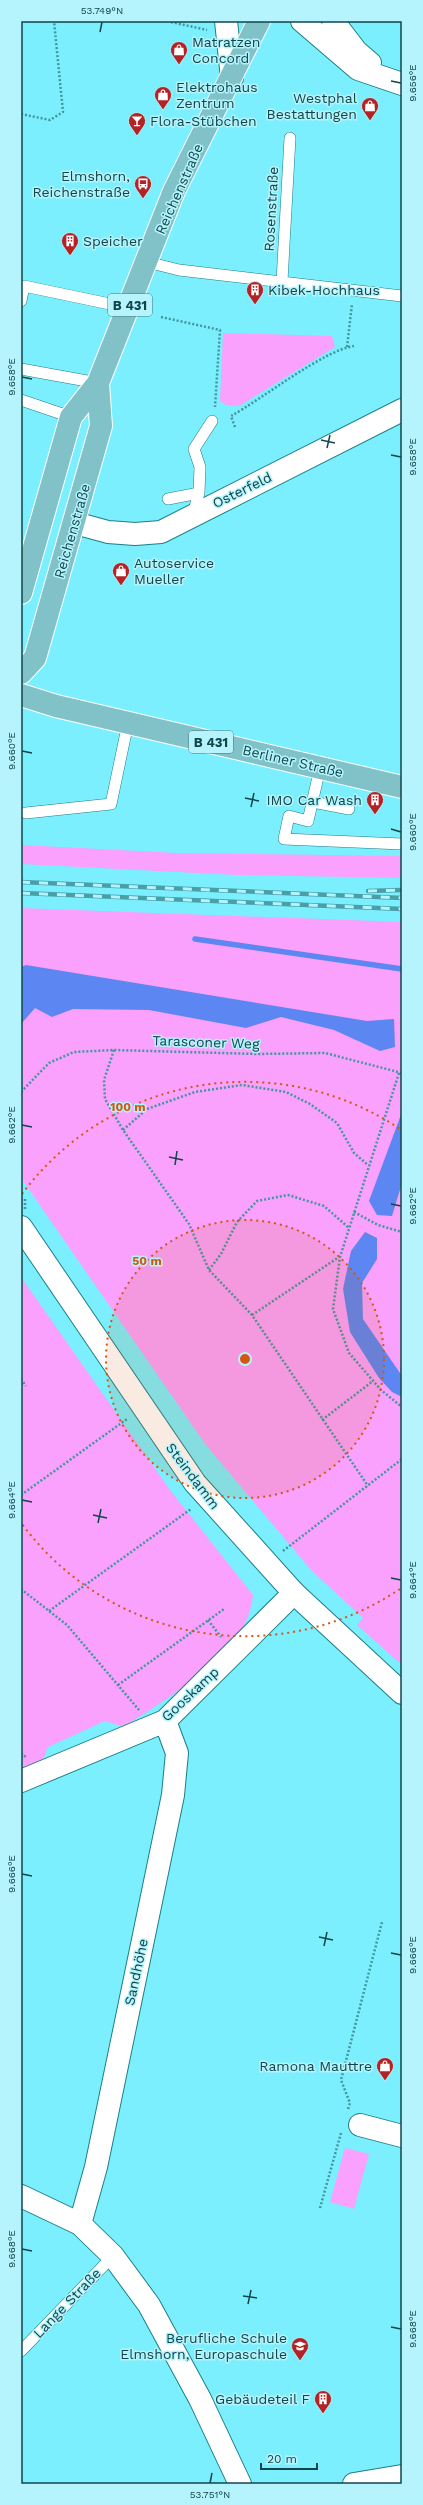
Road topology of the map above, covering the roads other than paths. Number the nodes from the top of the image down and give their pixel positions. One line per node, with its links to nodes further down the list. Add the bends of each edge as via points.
1 (260, 21): 5 (main road, Reichenstraße / B 431)
2 (302, 21): 6 (street, via 358,70)
3 (332, 21): 6 (street, via 356,52)
4 (217, 26): 5 (street)
5 (232, 78): 8 (main road, Reichenstraße / B 431, via 174,191)
6 (397, 82)
7 (290, 138): 9 (lane, Rosenstraße)
8 (147, 262): 9 (lane, via 179,270); 12 (main road, Reichenstraße / B 431)
9 (282, 281): 10 (lane)
10 (402, 296)
11 (21, 301): 12 (lane, via 24,286)
12 (129, 308): 14 (main road, Reichenstraße / B 431)
13 (21, 369): 14 (lane)
14 (98, 383): 17 (main road, Reichenstraße / B 431); 22 (main road, Reichenstraße / B 431, via 101,426)
15 (21, 400): 17 (lane)
16 (402, 410): 21 (street, Osterfeld)
17 (71, 417): 23 (main road, Reichenstraße / B 431)
18 (212, 421): 19 (lane, via 194,449 200,467)
19 (199, 493): 20 (lane); 21 (lane)
20 (168, 498)
21 (193, 514): 22 (street, Osterfeld, via 161,532 135,534 108,532)
22 (75, 523): 26 (main road, Reichenstraße / B 431, via 35,658)
23 (35, 546): 24 (street); 25 (main road, Reichenstraße / B 431)
24 (21, 570)
25 (21, 594)
26 (21, 673)
27 (21, 695): 28 (main road, Berliner Straße / B 431)
28 (128, 723): 29 (main road, Berliner Straße / B 431); 33 (lane, via 111,804)
29 (320, 768): 30 (main road, Berliner Straße / B 431); 31 (lane)
30 (402, 787)
31 (313, 802): 32 (lane); 34 (lane, via 308,821 289,816 284,839)
32 (349, 810)
33 (26, 814)
34 (402, 844)
35 (21, 1227): 36 (street, Steindamm, via 195,1483)
36 (294, 1593): 37 (street, Steindamm); 38 (street, Gooskamp)
37 (402, 1693)
38 (159, 1724): 39 (street, Gooskamp); 43 (street, Sandhöhe, via 177,1754 173,1795 96,2166)
39 (21, 1782)
40 (350, 2122): 41 (street)
41 (402, 2136)
42 (21, 2196): 43 (street, Lange Straße)
43 (80, 2224): 44 (street, Lange Straße)
44 (113, 2256): 45 (lane, Lange Straße); 47 (street, Lange Straße, via 149,2305 200,2400)
45 (21, 2351)
46 (402, 2476): 48 (street)
47 (240, 2484)
48 (354, 2484)

